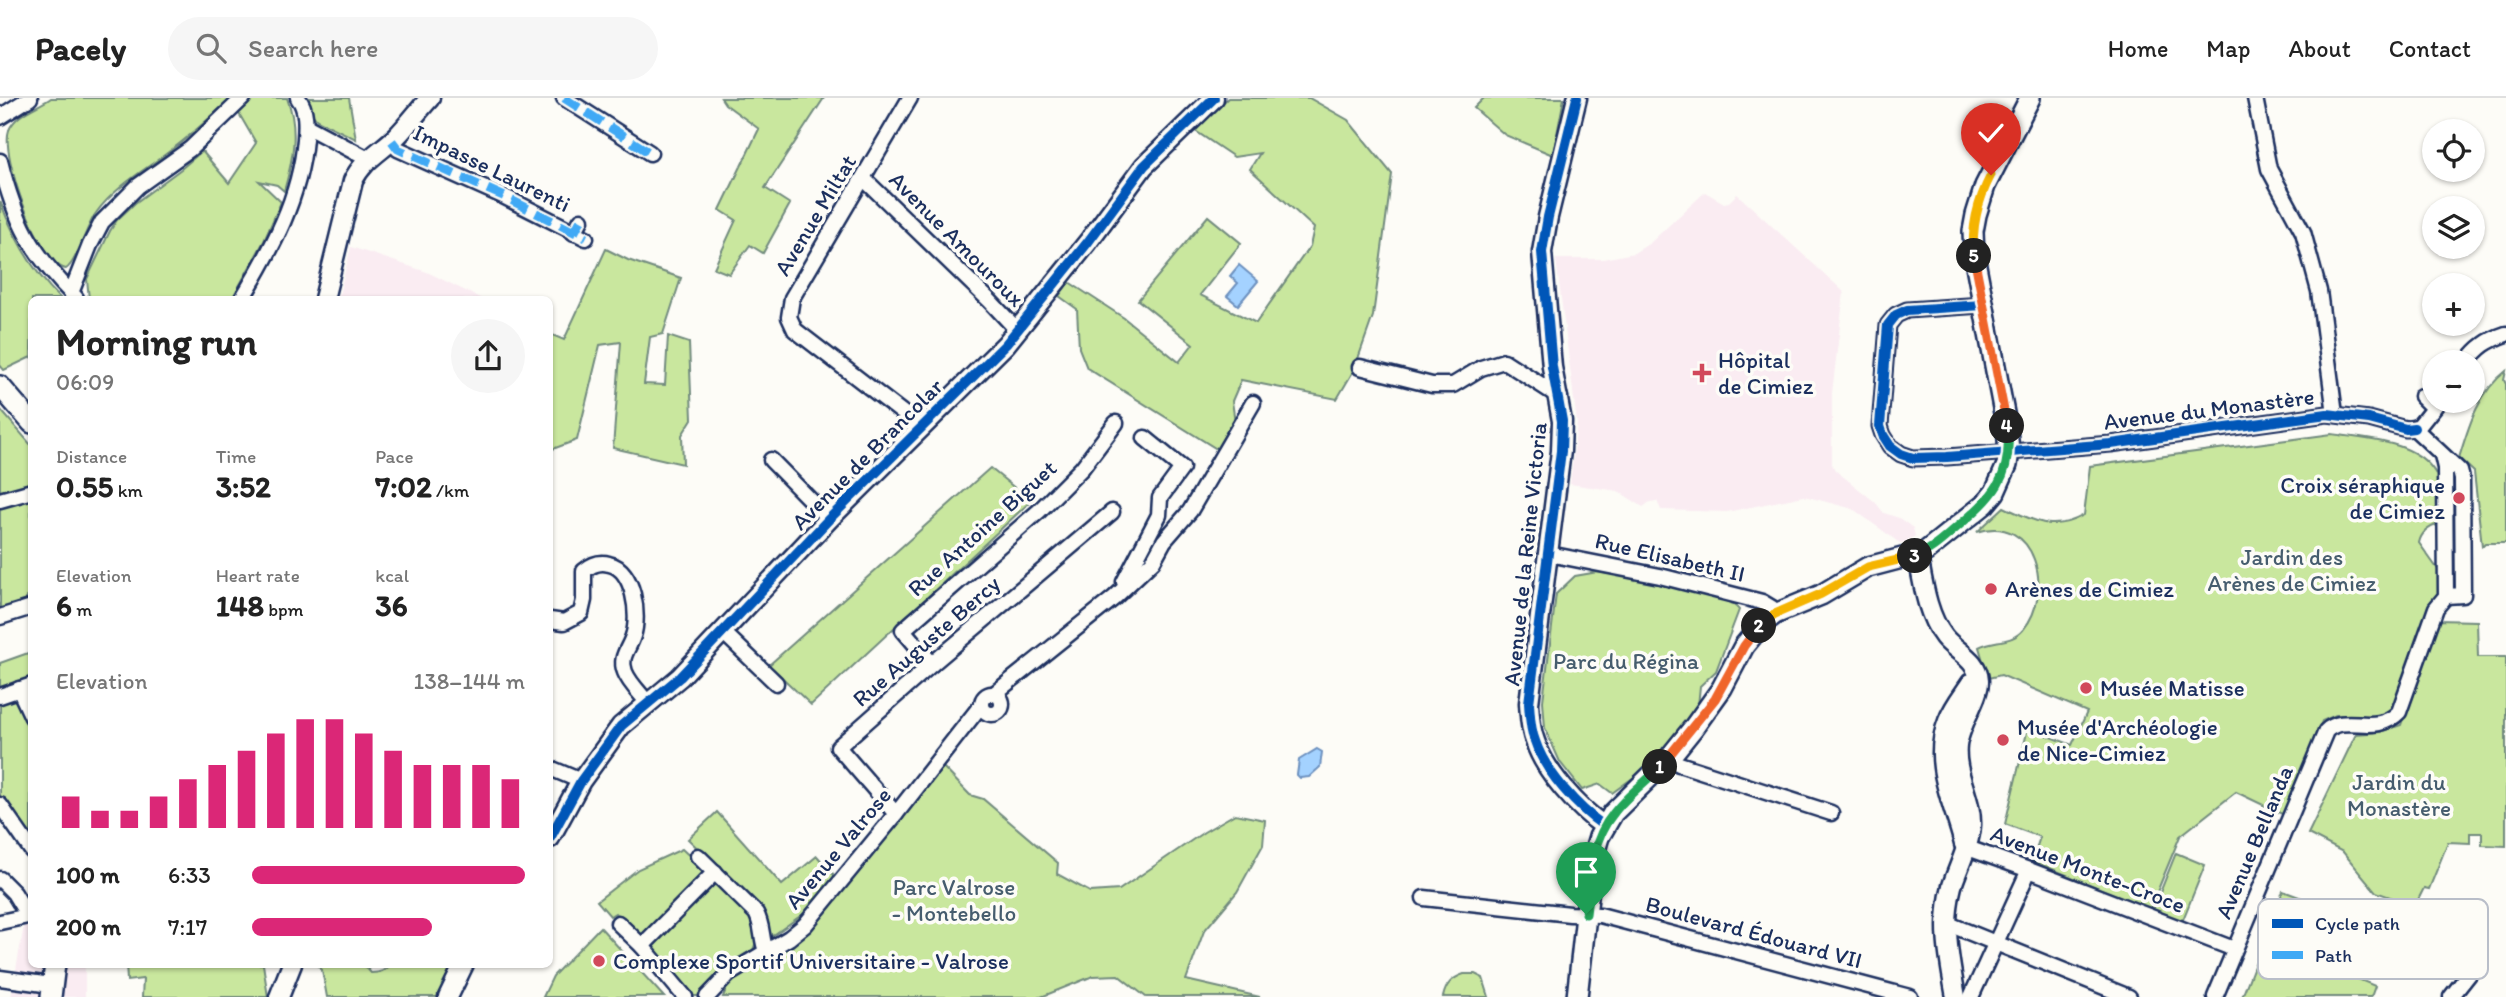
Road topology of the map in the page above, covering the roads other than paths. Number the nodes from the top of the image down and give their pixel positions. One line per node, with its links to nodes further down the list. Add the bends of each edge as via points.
1 (30, 98): 11 (street)
2 (243, 98): 19 (street, via 102,222)
3 (298, 98): 12 (street)
4 (430, 98): 13 (street)
5 (564, 98): 14 (street)
6 (910, 98): 17 (street, Avenue Miltat)
7 (1214, 98): 23 (street, Avenue de Brancolar, via 1144,166)
8 (1577, 98): 28 (street, Avenue de la Reine Victoria, via 1542,252)
9 (2030, 98): 22 (main road, via 1985,186 1976,215 1973,242)
10 (2255, 98): 31 (street, via 2269,169 2303,232 2319,291)
11 (0, 117)
12 (306, 127): 15 (street); 20 (street, via 303,164 293,200)
13 (391, 141): 15 (street); 18 (street, Impasse Laurenti, via 398,149)
14 (650, 153)
15 (368, 159): 21 (street, via 353,181)
16 (0, 161): 19 (street, via 30,242)
17 (864, 179): 23 (street, Avenue Amouroux); 34 (street, Avenue Miltat, via 793,298 789,317 795,330)
18 (580, 230)
19 (74, 296)
20 (244, 296)
21 (325, 296)
22 (1983, 305): 37 (main road); 37 (street, Avenue du Monastère, via 1907,310 1896,315 1888,326 1880,426 1890,446 1913,457)
23 (1018, 331): 34 (street, Avenue de Brancolar)
24 (2506, 334): 25 (street)
25 (2476, 350)
26 (1360, 367): 28 (street, via 1432,385 1453,385 1504,361)
27 (0, 386): 32 (main road)
28 (1559, 397): 43 (street, Avenue de la Reine Victoria, via 1561,451)
29 (1254, 403): 45 (street, Avenue Valrose, via 1190,511 1153,561)
30 (2430, 413): 35 (street)
31 (2335, 414): 35 (street, Avenue du Monastère); 37 (street, Avenue du Monastère, via 2111,443)
32 (28, 418)
33 (1116, 423): 51 (street, Rue Antoine Biguet, via 1082,468 1039,511 903,630)
34 (921, 427): 42 (street, Avenue de Brancolar)
35 (2414, 428): 79 (street, Avenue Bellanda, via 2460,471 2463,596 2446,596 2436,608 2399,712 2392,720 2342,723 2326,731)
36 (1145, 438): 45 (street, via 1182,468 1160,498 1159,515)
37 (2009, 451): 44 (main road, via 2002,478 1985,504)
38 (771, 460): 42 (street)
39 (28, 492): 40 (street)
40 (0, 500)
41 (1112, 512): 51 (street, Rue Auguste Bercy)
42 (829, 520): 50 (street, Avenue de Brancolar)
43 (1549, 554): 47 (street, Rue Elisabeth II, via 1762,602); 62 (street, Avenue de la Reine Victoria, via 1529,703 1531,725 1542,757 1581,808)
44 (1918, 556): 47 (main road, via 1868,567); 65 (street, via 1938,627 1977,669 1979,687 1957,746 1959,775 1970,813)
45 (1114, 598): 61 (street, Avenue Valrose, via 994,694 1002,700 999,712 986,713 982,704)
46 (28, 608): 48 (street)
47 (1775, 614): 56 (main road, via 1752,634 1715,699)
48 (0, 617)
49 (553, 620): 55 (street, via 564,622 581,613 584,571 592,564 619,568 636,607 633,636 624,653 625,672)
50 (723, 632): 52 (street); 55 (street, Avenue de Brancolar)
51 (932, 664): 61 (street, Rue Auguste Bercy, via 838,747)
52 (776, 683)
53 (25, 687): 54 (street)
54 (0, 696)
55 (648, 703): 58 (street, Avenue de Brancolar, via 621,726)
56 (1669, 758): 60 (street); 62 (main road)
57 (553, 769): 58 (street)
58 (581, 781): 63 (street, Avenue de Brancolar)
59 (0, 806): 64 (street)
60 (1831, 813)
61 (897, 814): 80 (street, Avenue Valrose, via 805,925)
62 (1604, 826): 72 (main road, via 1592,861)
63 (553, 832)
64 (28, 845)
65 (1965, 848): 67 (street, Avenue Monte-Croce); 76 (street)
66 (698, 856): 68 (street)
67 (2029, 870): 77 (street); 79 (street, Avenue Monte-Croce)
68 (715, 872): 78 (street); 80 (street, via 757,912)
69 (0, 879): 71 (street)
70 (1424, 898): 72 (street, Boulevard Édouard VII)
71 (28, 914)
72 (1586, 914): 91 (main road); 92 (street, Boulevard Édouard VII, via 1656,928)
73 (28, 917): 74 (street)
74 (0, 922)
75 (618, 923): 78 (street)
76 (1946, 923): 77 (street); 93 (street)
77 (1995, 943): 94 (street); 95 (street)
78 (642, 946): 89 (street)
79 (2234, 948): 96 (street, Avenue Bellanda)
80 (766, 951): 90 (street, Avenue Valrose, via 729,974)
81 (54, 968): 86 (main road)
82 (290, 968): 87 (street)
83 (462, 968): 88 (street)
84 (0, 978): 86 (street)
85 (2465, 979): 97 (street)
86 (51, 991)
87 (279, 997)
88 (448, 997)
89 (685, 997)
90 (707, 997)
91 (1577, 997)
92 (1910, 997)
93 (1956, 997)
94 (1971, 997)
95 (2129, 997)
96 (2215, 997)
97 (2451, 997)

